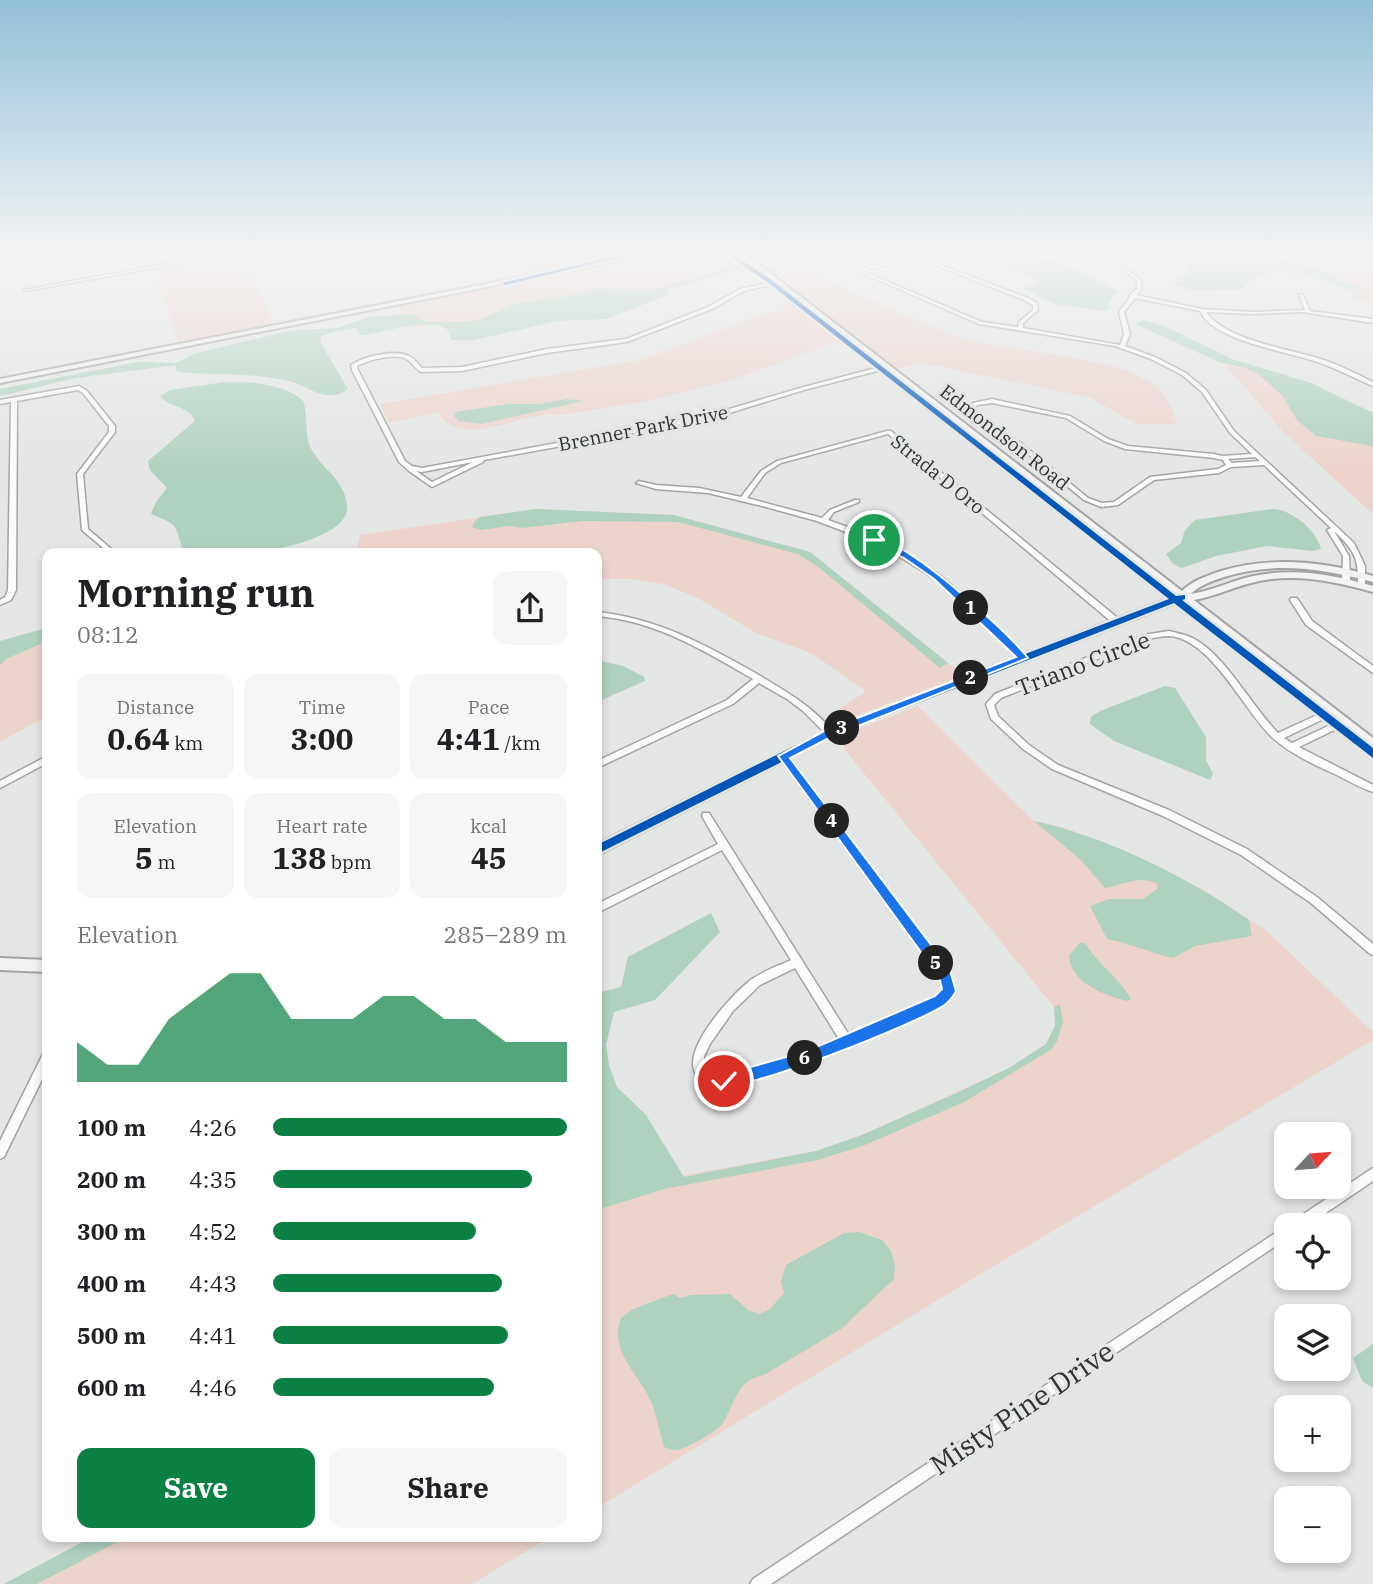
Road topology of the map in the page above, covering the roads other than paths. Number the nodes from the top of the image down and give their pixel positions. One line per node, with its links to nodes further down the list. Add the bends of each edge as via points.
1 (279, 327): 10 (street)
2 (660, 327): 19 (street, Brenner Park Drive, via 621,341 450,370 419,369 410,358 392,356 359,365 355,370)
3 (835, 327): 9 (street, Edmondson Road)
4 (1006, 327): 7 (street)
5 (1125, 327): 8 (street)
6 (1223, 327): 11 (street, via 1258,344 1319,360)
7 (1020, 329): 8 (street)
8 (1122, 347): 14 (street, via 1162,362 1198,385)
9 (884, 365): 16 (street, Brenner Park Drive, via 712,416); 30 (street, Edmondson Road)
10 (0, 381)
11 (1373, 384)
12 (15, 400): 13 (street); 25 (street, via 79,388 113,427 80,474 84,528); 32 (street, via 12,590)
13 (0, 402)
14 (1256, 455): 15 (street); 17 (street)
15 (1222, 458): 18 (street); 18 (street, via 1127,448 1068,417 1009,404 986,401 971,409 974,416 1019,444 1086,499 1101,505 1119,503 1152,478 1219,471)
16 (481, 459): 19 (street, Brenner Park Drive, via 427,469); 19 (street, Brenner Park Drive, via 432,485)
17 (1264, 463): 18 (street); 23 (street)
18 (1230, 465)
19 (407, 466)
20 (639, 483): 21 (street, via 700,489)
21 (742, 500): 24 (street); 34 (street, Strada D Oro, via 763,472 779,462 889,431)
22 (857, 501): 24 (street, via 834,510)
23 (1316, 512): 27 (street, via 1342,545); 29 (street, via 1352,544)
24 (823, 522): 35 (street, via 874,540 926,569)
25 (107, 548)
26 (1237, 569): 27 (street, via 1290,564); 28 (street); 30 (street, via 1190,586)
27 (1346, 577): 28 (street, via 1296,575); 29 (street)
28 (1248, 580): 30 (street, via 1202,597)
29 (1368, 582)
30 (1182, 597): 34 (street); 38 (street, Edmondson Road)
31 (1294, 600): 36 (street, via 1309,623)
32 (0, 603)
33 (602, 614): 37 (street, via 630,617 661,628)
34 (1117, 622): 35 (street)
35 (1023, 658): 40 (street)
36 (1373, 670)
37 (758, 680): 40 (street, via 797,701); 46 (street, via 722,706)
38 (1331, 712): 39 (street, Edmondson Road); 41 (street)
39 (1344, 722): 42 (street, Edmondson Road); 43 (street)
40 (830, 733): 44 (street)
41 (1278, 737): 43 (street, Triano Circle); 53 (street, Triano Circle, via 1249,708 1224,668 1193,643 1169,634 1150,636 998,696 990,704 994,717 1055,767 1244,852 1314,900)
42 (1373, 744)
43 (1292, 747): 48 (street, Triano Circle)
44 (783, 756): 51 (street); 57 (street, via 949,983 949,991 940,1000)
45 (42, 762): 47 (street)
46 (602, 763)
47 (0, 785)
48 (1373, 789)
49 (706, 816): 50 (street)
50 (724, 845): 52 (street); 54 (street)
51 (602, 847)
52 (602, 906)
53 (1373, 950)
54 (799, 962): 57 (street); 57 (street, via 746,991 702,1045 697,1056 699,1071 712,1080 734,1080)
55 (0, 964): 56 (street)
56 (42, 966)
57 (847, 1042)
58 (42, 1068): 59 (street)
59 (0, 1153)
60 (1373, 1174): 61 (street)
61 (1315, 1213)
62 (1274, 1240): 63 (street, Misty Pine Drive)
63 (758, 1584)

